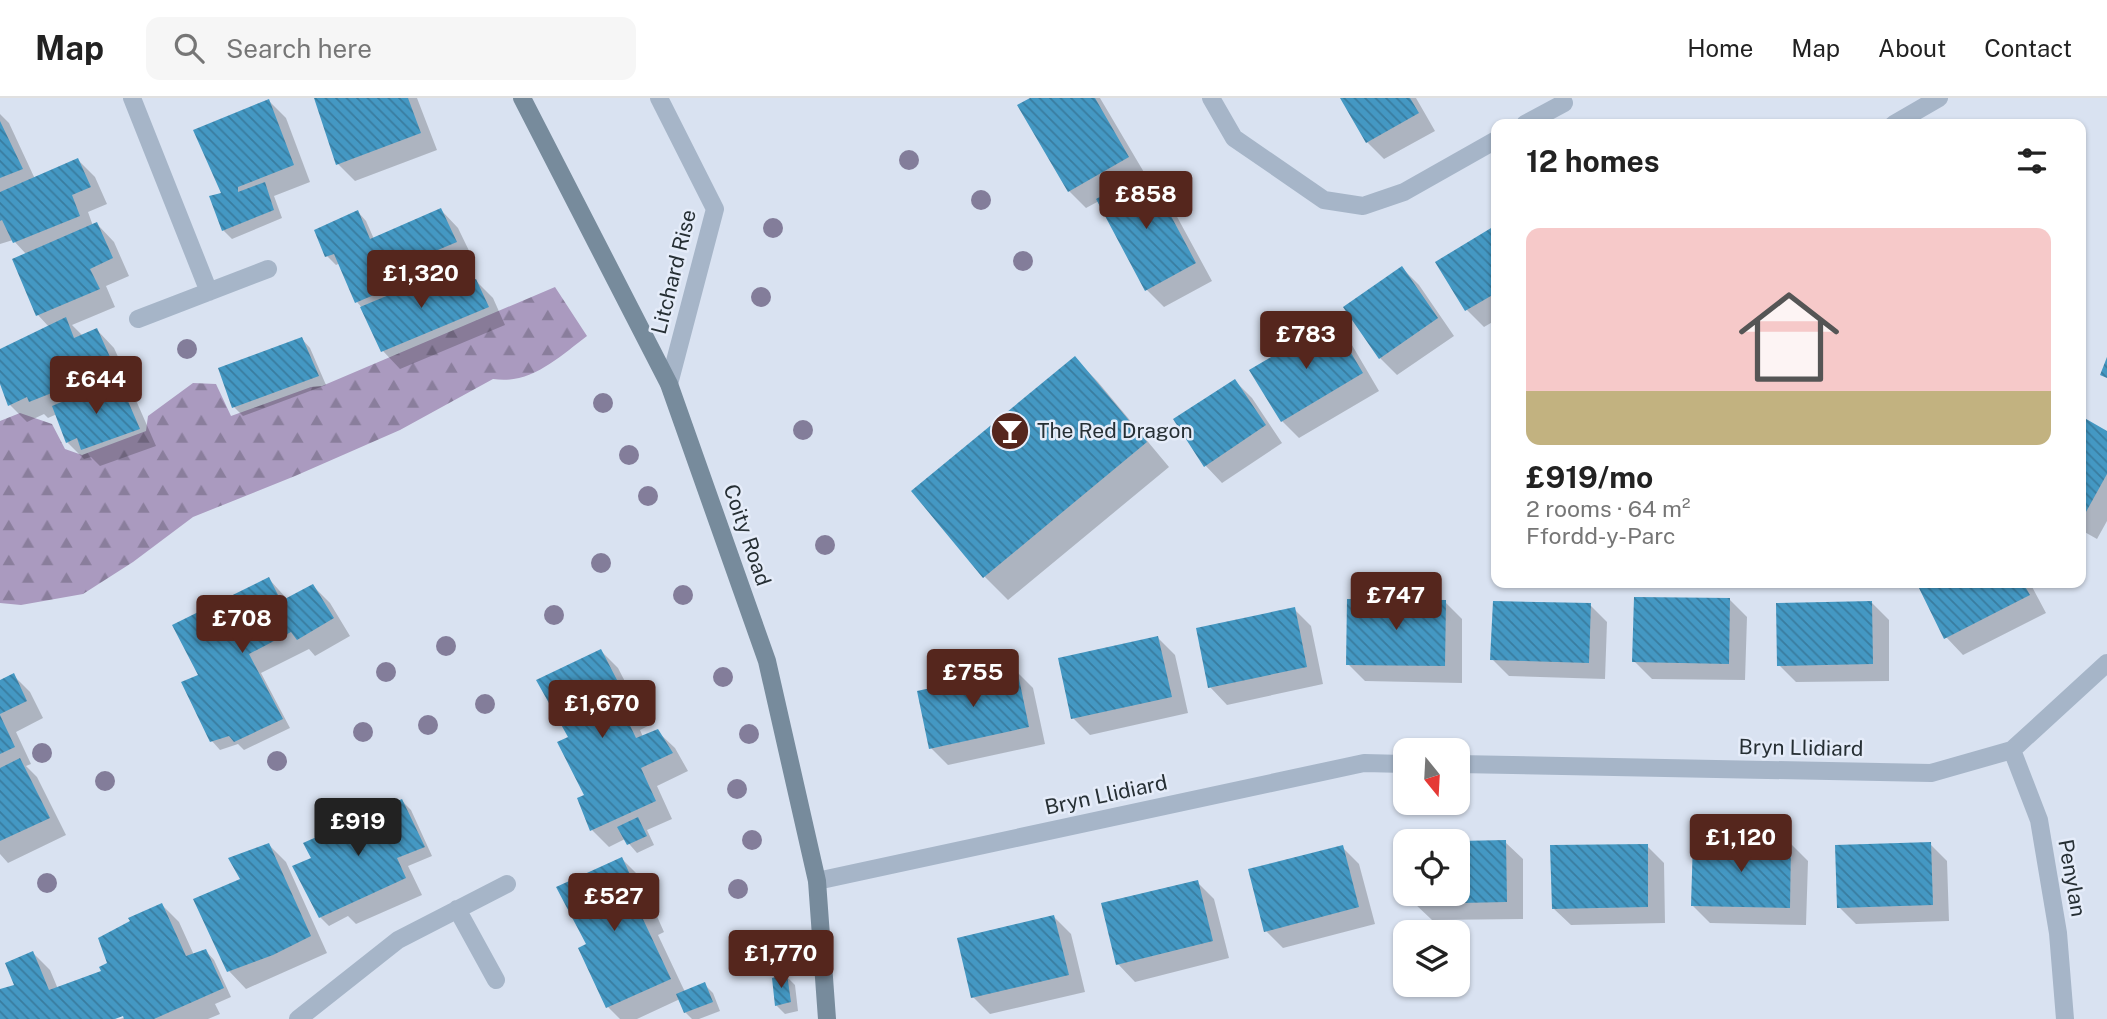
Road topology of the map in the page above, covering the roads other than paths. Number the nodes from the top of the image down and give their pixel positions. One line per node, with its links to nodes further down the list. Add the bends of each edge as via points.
1 (132, 98): 11 (street)
2 (522, 98): 13 (main road, Coity Road)
3 (659, 98): 13 (street, Litchard Rise, via 715,209)
4 (1211, 98): 9 (street, via 1234,138 1324,201 1363,206 1394,196)
5 (1939, 98): 8 (street)
6 (1564, 103): 7 (street)
7 (1534, 119)
8 (1903, 119)
9 (1491, 143)
10 (268, 269): 11 (street)
11 (209, 292): 12 (street)
12 (138, 319)
13 (669, 384): 18 (main road, Coity Road, via 767,662)
14 (2107, 663): 15 (street, Bryn Llidiard)
15 (2012, 750): 17 (street, Bryn Llidiard, via 1931,773); 24 (street, Penylan, via 2039,820 2058,933)
16 (1393, 764): 18 (street, Bryn Llidiard, via 1364,763)
17 (1470, 765)
18 (817, 881): 23 (main road, Coity Road)
19 (507, 884): 20 (street)
20 (457, 909): 21 (street); 22 (street, via 398,940)
21 (496, 980)
22 (298, 1019)
23 (827, 1019)
24 (2065, 1019)

